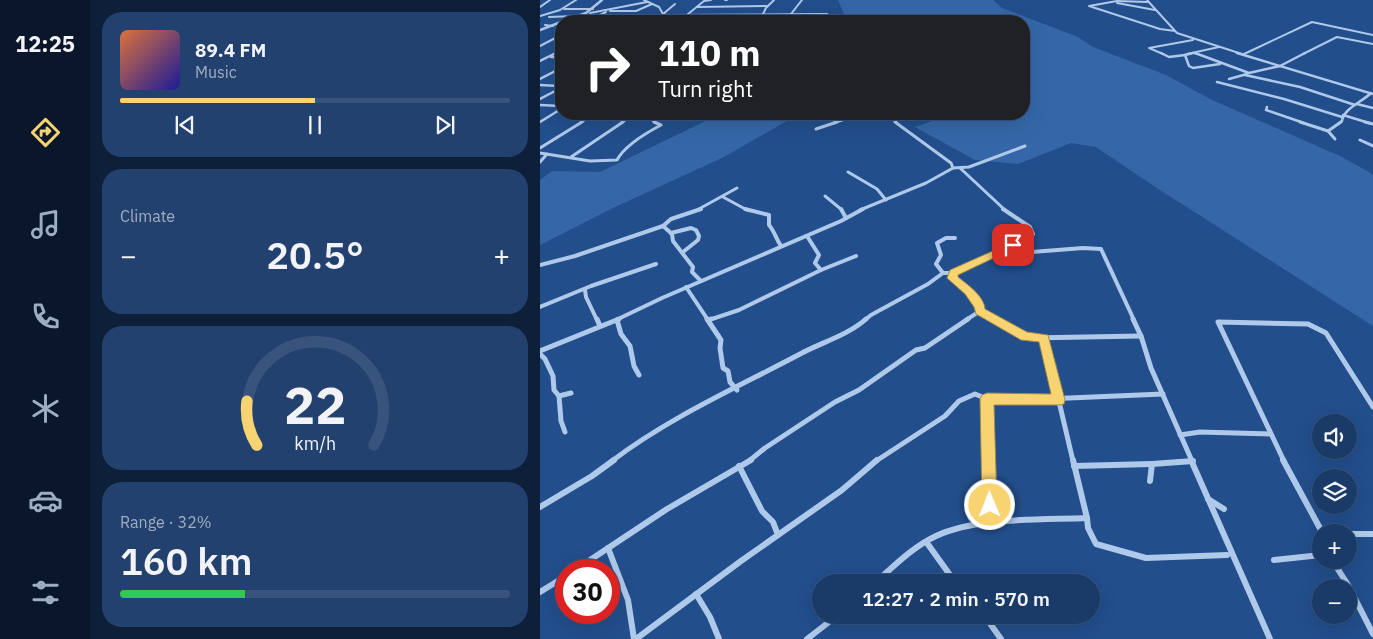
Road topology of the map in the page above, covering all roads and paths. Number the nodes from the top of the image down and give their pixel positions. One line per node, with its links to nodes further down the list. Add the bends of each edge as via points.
1 (550, 0): 12 (street)
2 (576, 0): 17 (street)
3 (602, 0): 16 (street)
4 (711, 0): 14 (street)
5 (774, 0): 15 (street)
6 (802, 0): 26 (street)
7 (646, 1): 10 (street); 13 (street)
8 (1112, 1): 9 (street); 18 (street); 42 (street, via 1089,6)
9 (1148, 1): 18 (street)
10 (652, 3): 20 (street); 24 (street)
11 (675, 4): 24 (street)
12 (540, 6)
13 (617, 7): 19 (street); 22 (street)
14 (697, 7): 15 (street); 32 (street)
15 (767, 7): 25 (street)
16 (593, 8): 17 (street); 21 (street)
17 (563, 9): 37 (street)
18 (1155, 10): 42 (street)
19 (610, 11): 20 (street); 23 (street)
20 (636, 11): 30 (street)
21 (586, 12): 22 (street); 28 (street)
22 (590, 13): 23 (street)
23 (603, 13): 29 (street)
24 (662, 14): 31 (street); 32 (street)
25 (763, 14): 26 (street); 34 (street)
26 (791, 14): 27 (street)
27 (801, 14): 35 (street)
28 (578, 15)
29 (599, 15)
30 (629, 15)
31 (658, 15)
32 (687, 15): 33 (street)
33 (702, 15): 34 (street)
34 (731, 15)
35 (828, 15)
36 (540, 16): 37 (street)
37 (548, 16): 38 (street)
38 (555, 16)
39 (554, 25): 40 (street); 41 (street)
40 (545, 26)
41 (540, 30)
42 (1175, 31): 45 (street)
43 (1373, 35): 52 (street, via 1312,22)
44 (555, 38): 46 (street)
45 (1194, 39): 48 (street); 51 (street, via 1148,48 1169,57)
46 (540, 44)
47 (1373, 44): 57 (street, via 1337,37)
48 (1219, 47): 49 (street); 52 (street)
49 (1194, 53): 51 (street); 56 (street)
50 (555, 54): 53 (street)
51 (1185, 55): 56 (street, via 1193,68)
52 (1247, 55): 57 (street)
53 (548, 57): 54 (street); 55 (street)
54 (555, 57)
55 (540, 59)
56 (1224, 64): 59 (street)
57 (1280, 66): 59 (street); 67 (street)
58 (555, 71): 62 (street)
59 (1251, 73): 60 (street)
60 (1245, 75): 61 (street); 70 (street, via 1300,87)
61 (1229, 78)
62 (540, 79)
63 (1217, 82): 75 (street)
64 (540, 85): 65 (street)
65 (555, 86)
66 (555, 90): 68 (street)
67 (1372, 93): 70 (street)
68 (540, 98)
69 (540, 105): 71 (street)
70 (1356, 105): 73 (street); 75 (street)
71 (555, 107)
72 (1267, 107): 84 (street, via 1266,110)
73 (1373, 108)
74 (555, 112): 81 (street)
75 (1343, 116): 82 (street); 84 (street, via 1342,121)
76 (584, 120): 89 (street)
77 (626, 120): 92 (street)
78 (650, 120): 92 (street, via 661,125 620,154 617,160)
79 (841, 120): 83 (street)
80 (893, 120): 94 (street, via 951,163)
81 (540, 122)
82 (1373, 124)
83 (816, 128)
84 (1328, 131): 85 (street)
85 (1335, 139)
86 (1360, 140): 88 (street)
87 (1025, 146): 95 (street)
88 (1373, 146)
89 (540, 148)
90 (540, 154): 91 (street)
91 (546, 154): 92 (street); 93 (street)
92 (569, 158)
93 (540, 162)
94 (953, 168): 95 (street); 100 (street)
95 (960, 168): 106 (street, via 1010,215 1032,230 1033,234)
96 (848, 172): 100 (street, via 877,189)
97 (737, 188): 99 (street)
98 (825, 196): 101 (street)
99 (723, 197): 102 (street); 107 (street, via 747,210 769,215 769,226)
100 (886, 200): 101 (street)
101 (846, 218): 104 (street)
102 (662, 226): 103 (street); 111 (street)
103 (671, 233): 108 (street); 108 (street, via 691,228 696,230 698,240)
104 (807, 236): 107 (street); 112 (street, via 819,255 814,263)
105 (955, 238): 113 (street, via 937,243 941,258 936,264)
106 (1013, 245): 114 (street); 123 (street, via 1032,252 1101,249)
107 (781, 246): 115 (street)
108 (683, 252): 115 (street, via 693,267 692,272)
109 (856, 256): 112 (street)
110 (656, 264): 117 (street)
111 (540, 265)
112 (821, 270): 121 (street, via 739,310)
113 (943, 273): 114 (street); 127 (street, via 871,315 856,328 810,349)
114 (954, 273): 119 (street, via 952,278 969,291)
115 (701, 281): 116 (street)
116 (686, 287): 120 (street); 121 (street)
117 (585, 290): 118 (street); 122 (street)
118 (540, 307)
119 (980, 311): 124 (street, via 1025,337); 139 (street)
120 (617, 320): 122 (street); 126 (street)
121 (709, 320): 127 (street, via 721,340 723,368 728,371 730,382)
122 (600, 326): 125 (street)
123 (1140, 336): 124 (street); 129 (street)
124 (1044, 338): 132 (street)
125 (540, 353): 130 (street, via 549,366 554,390)
126 (639, 375)
127 (737, 390): 143 (street, via 641,439 592,476)
128 (571, 393): 130 (street)
129 (1163, 394): 132 (street); 136 (street)
130 (559, 396): 134 (street)
131 (987, 399): 132 (street); 146 (street); 150 (street, via 975,394 959,401 945,416 877,460 842,490)
132 (1059, 400): 140 (street)
133 (1373, 407): 135 (street, via 1326,333 1308,324 1218,322)
134 (565, 432)
135 (1271, 434): 136 (street, via 1200,432); 147 (street)
136 (1180, 435): 137 (street)
137 (1193, 462): 138 (street); 142 (street)
138 (1152, 464): 140 (street); 141 (street)
139 (739, 466): 150 (street); 152 (street)
140 (1074, 466): 145 (street)
141 (1150, 481)
142 (1207, 499): 144 (street); 170 (street, via 1231,546)
143 (540, 506)
144 (1224, 509)
145 (1086, 518): 146 (street); 153 (street, via 1096,544 1146,558)
146 (990, 523): 151 (street, via 956,528 935,536)
147 (1318, 524)
148 (1357, 534): 149 (street)
149 (1373, 534)
150 (778, 535): 162 (street)
151 (927, 543): 158 (street); 159 (street)
152 (608, 548): 155 (street); 166 (street, via 628,600)
153 (1226, 555)
154 (1312, 556): 156 (street)
155 (592, 559)
156 (1274, 560)
157 (1338, 569): 165 (street)
158 (885, 574)
159 (949, 574)
160 (555, 583): 161 (street)
161 (540, 592)
162 (696, 594): 166 (street); 167 (street)
163 (826, 624): 168 (street)
164 (990, 624): 169 (street)
165 (1373, 634)
166 (635, 639)
167 (719, 639)
168 (807, 639)
169 (1001, 639)
170 (1270, 639)

